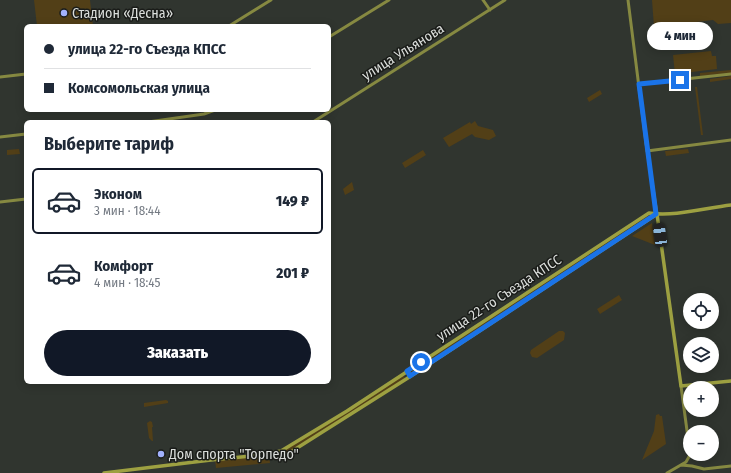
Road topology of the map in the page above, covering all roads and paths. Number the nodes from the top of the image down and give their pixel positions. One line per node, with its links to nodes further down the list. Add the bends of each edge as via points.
1 (270, 0): 7 (main road)
2 (389, 0): 8 (main road)
3 (483, 0): 6 (main road)
4 (505, 0): 6 (main road, улица Ульянова)
5 (628, 0): 12 (main road)
6 (490, 10): 13 (main road, улица Ульянова)
7 (232, 24)
8 (331, 36)
9 (24, 74): 11 (main road)
10 (731, 74): 12 (main road)
11 (0, 77)
12 (639, 84): 21 (main road)
13 (331, 111)
14 (210, 112): 16 (main road)
15 (329, 112): 17 (main road, улица Ульянова)
16 (162, 120)
17 (316, 120)
18 (24, 134): 19 (main road)
19 (0, 137)
20 (731, 140): 21 (main road)
21 (647, 151): 25 (main road)
22 (24, 199): 23 (main road)
23 (0, 202)
24 (731, 205): 25 (main road, улица 22-го Съезда КПСС)
25 (656, 214): 26 (main road, улица 22-го Съезда КПСС, via 648,213); 27 (main road, улица 22-го Съезда КПСС); 31 (main road)
26 (593, 250): 27 (main road); 28 (main road, улица 22-го Съезда КПСС)
27 (596, 254): 29 (main road, улица 22-го Съезда КПСС)
28 (407, 371): 29 (main road); 33 (main road, улица 22-го Съезда КПСС, via 306,436)
29 (410, 376): 33 (main road, улица 22-го Съезда КПСС, via 286,455)
30 (731, 380): 31 (main road)
31 (681, 386): 32 (main road)
32 (686, 425)
33 (272, 454): 39 (main road, улица 22-го Съезда КПСС)
34 (687, 461): 36 (main road)
35 (691, 461): 37 (main road)
36 (681, 465): 37 (main road); 40 (main road)
37 (692, 466): 38 (main road, via 704,470)
38 (731, 466)
39 (104, 473)
40 (667, 473)

